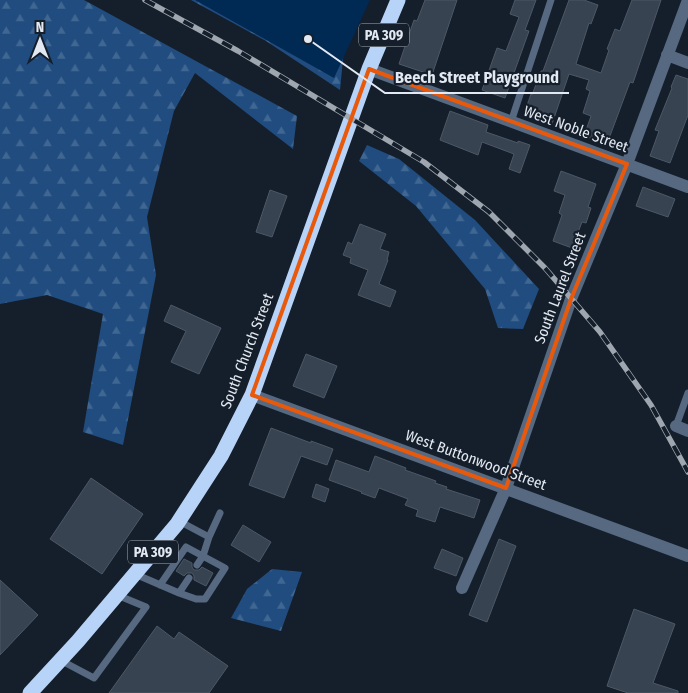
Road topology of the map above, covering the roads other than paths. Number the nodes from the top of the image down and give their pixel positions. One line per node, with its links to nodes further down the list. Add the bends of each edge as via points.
1 (398, 0): 6 (highway, South Church Street / PA 309)
2 (550, 0): 7 (lane)
3 (688, 0): 4 (street, South Laurel Street)
4 (667, 55): 5 (street); 8 (street, South Laurel Street)
5 (688, 63)
6 (369, 69): 7 (street, West Noble Street); 11 (highway, South Church Street / PA 309)
7 (511, 122): 8 (street, West Noble Street)
8 (626, 164): 9 (street, West Noble Street); 13 (street, South Laurel Street, via 571,299)
9 (688, 187)
10 (688, 393): 12 (lane)
11 (252, 395): 13 (street, West Buttonwood Street); 15 (highway, South Church Street / PA 309, via 221,456)
12 (682, 428)
13 (506, 488): 18 (street, West Buttonwood Street); 23 (street, South Laurel Street)
14 (220, 513): 16 (lane)
15 (179, 521): 16 (lane); 20 (highway, South Church Street / PA 309)
16 (210, 538): 17 (lane)
17 (203, 556): 19 (lane); 22 (lane, via 186,547); 24 (lane, via 225,568 206,599)
18 (688, 556)
19 (197, 565)
20 (135, 574): 22 (lane); 25 (highway, South Church Street / PA 309)
21 (189, 578): 24 (lane)
22 (160, 585): 24 (lane)
23 (462, 588)
24 (179, 593)
25 (117, 595): 26 (highway, South Church Street / PA 309); 26 (lane, via 146,607 94,678)
26 (60, 660): 27 (highway, South Church Street / PA 309)
27 (30, 693)

